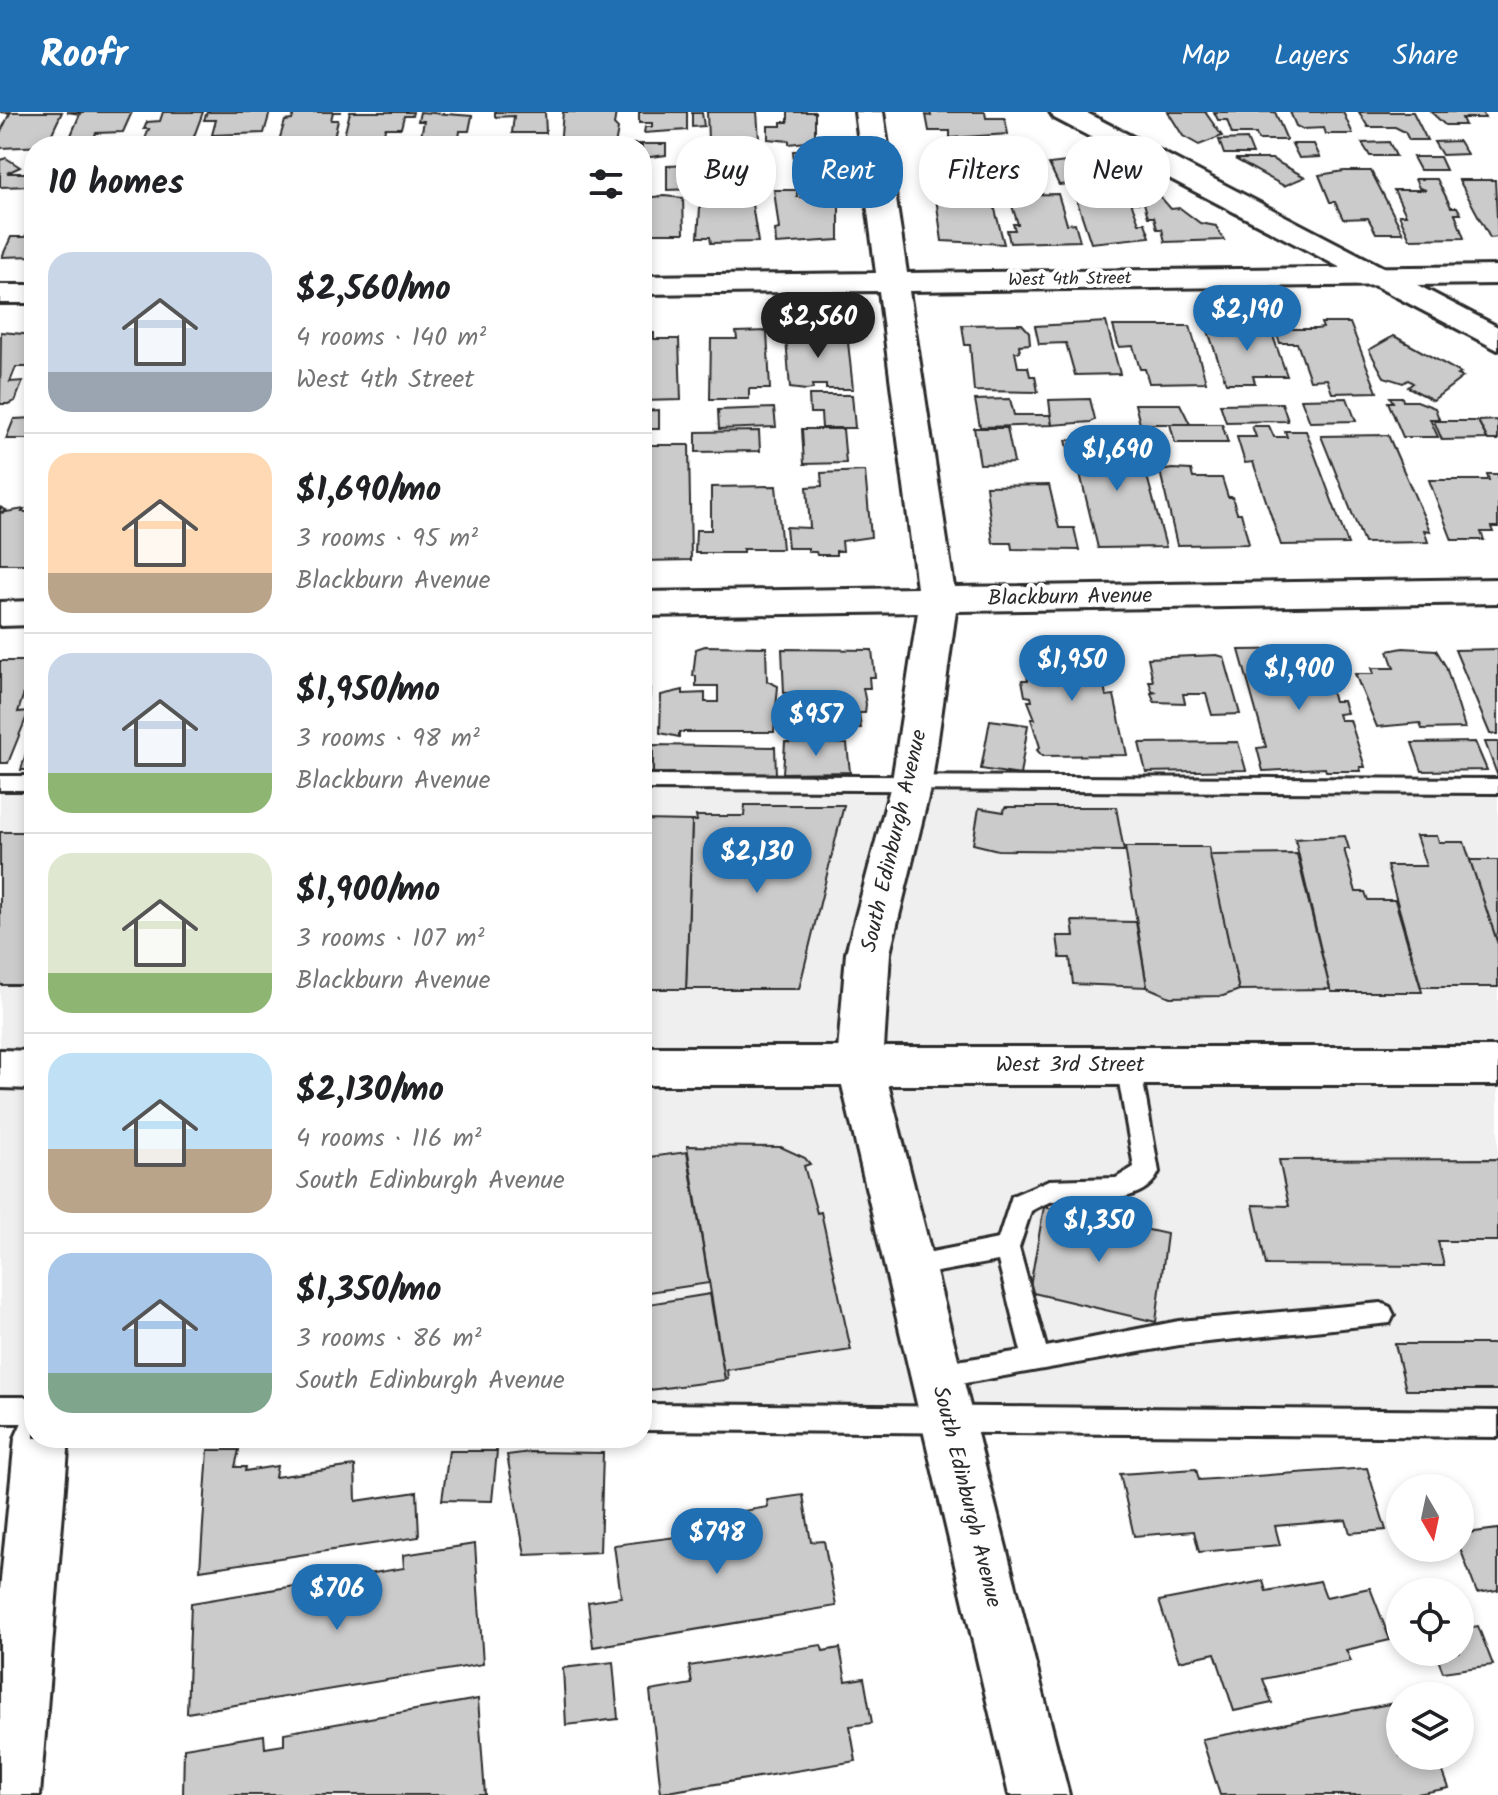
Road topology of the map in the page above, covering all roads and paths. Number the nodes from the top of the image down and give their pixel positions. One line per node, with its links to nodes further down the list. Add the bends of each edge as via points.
1 (869, 112): 5 (street, South Edinburgh Avenue)
2 (1064, 112): 4 (street)
3 (1498, 275): 4 (street, West 4th Street)
4 (1374, 276): 5 (street, West 4th Street); 9 (street)
5 (894, 282): 6 (street, West 4th Street); 11 (street, South Edinburgh Avenue)
6 (652, 285)
7 (0, 294): 8 (street)
8 (24, 294)
9 (1498, 340)
10 (1498, 591): 11 (street, Blackburn Avenue)
11 (937, 599): 12 (street, Blackburn Avenue); 15 (street, South Edinburgh Avenue)
12 (652, 604)
13 (24, 613): 14 (street)
14 (0, 614)
15 (912, 781): 16 (lane); 19 (lane); 20 (street, South Edinburgh Avenue, via 868,953)
16 (652, 782)
17 (0, 783): 18 (lane)
18 (24, 783)
19 (1498, 786)
20 (860, 1064): 21 (street, West 3rd Street); 22 (street, West 3rd Street); 27 (street, South Edinburgh Avenue)
21 (1128, 1065): 23 (street, West 3rd Street); 26 (lane, via 1147,1172 1120,1188 1049,1191 1021,1204)
22 (652, 1066)
23 (1498, 1066)
24 (0, 1069): 25 (street)
25 (24, 1070)
26 (1007, 1248): 27 (lane); 29 (lane)
27 (910, 1266): 30 (street, South Edinburgh Avenue)
28 (1381, 1315): 29 (lane, via 1179,1333)
29 (1037, 1361): 30 (lane)
30 (942, 1398): 33 (lane); 34 (lane); 37 (street, South Edinburgh Avenue)
31 (0, 1410): 32 (lane)
32 (24, 1410)
33 (652, 1416)
34 (1498, 1424)
35 (41, 1448): 36 (street)
36 (10, 1795)
37 (1039, 1795)

